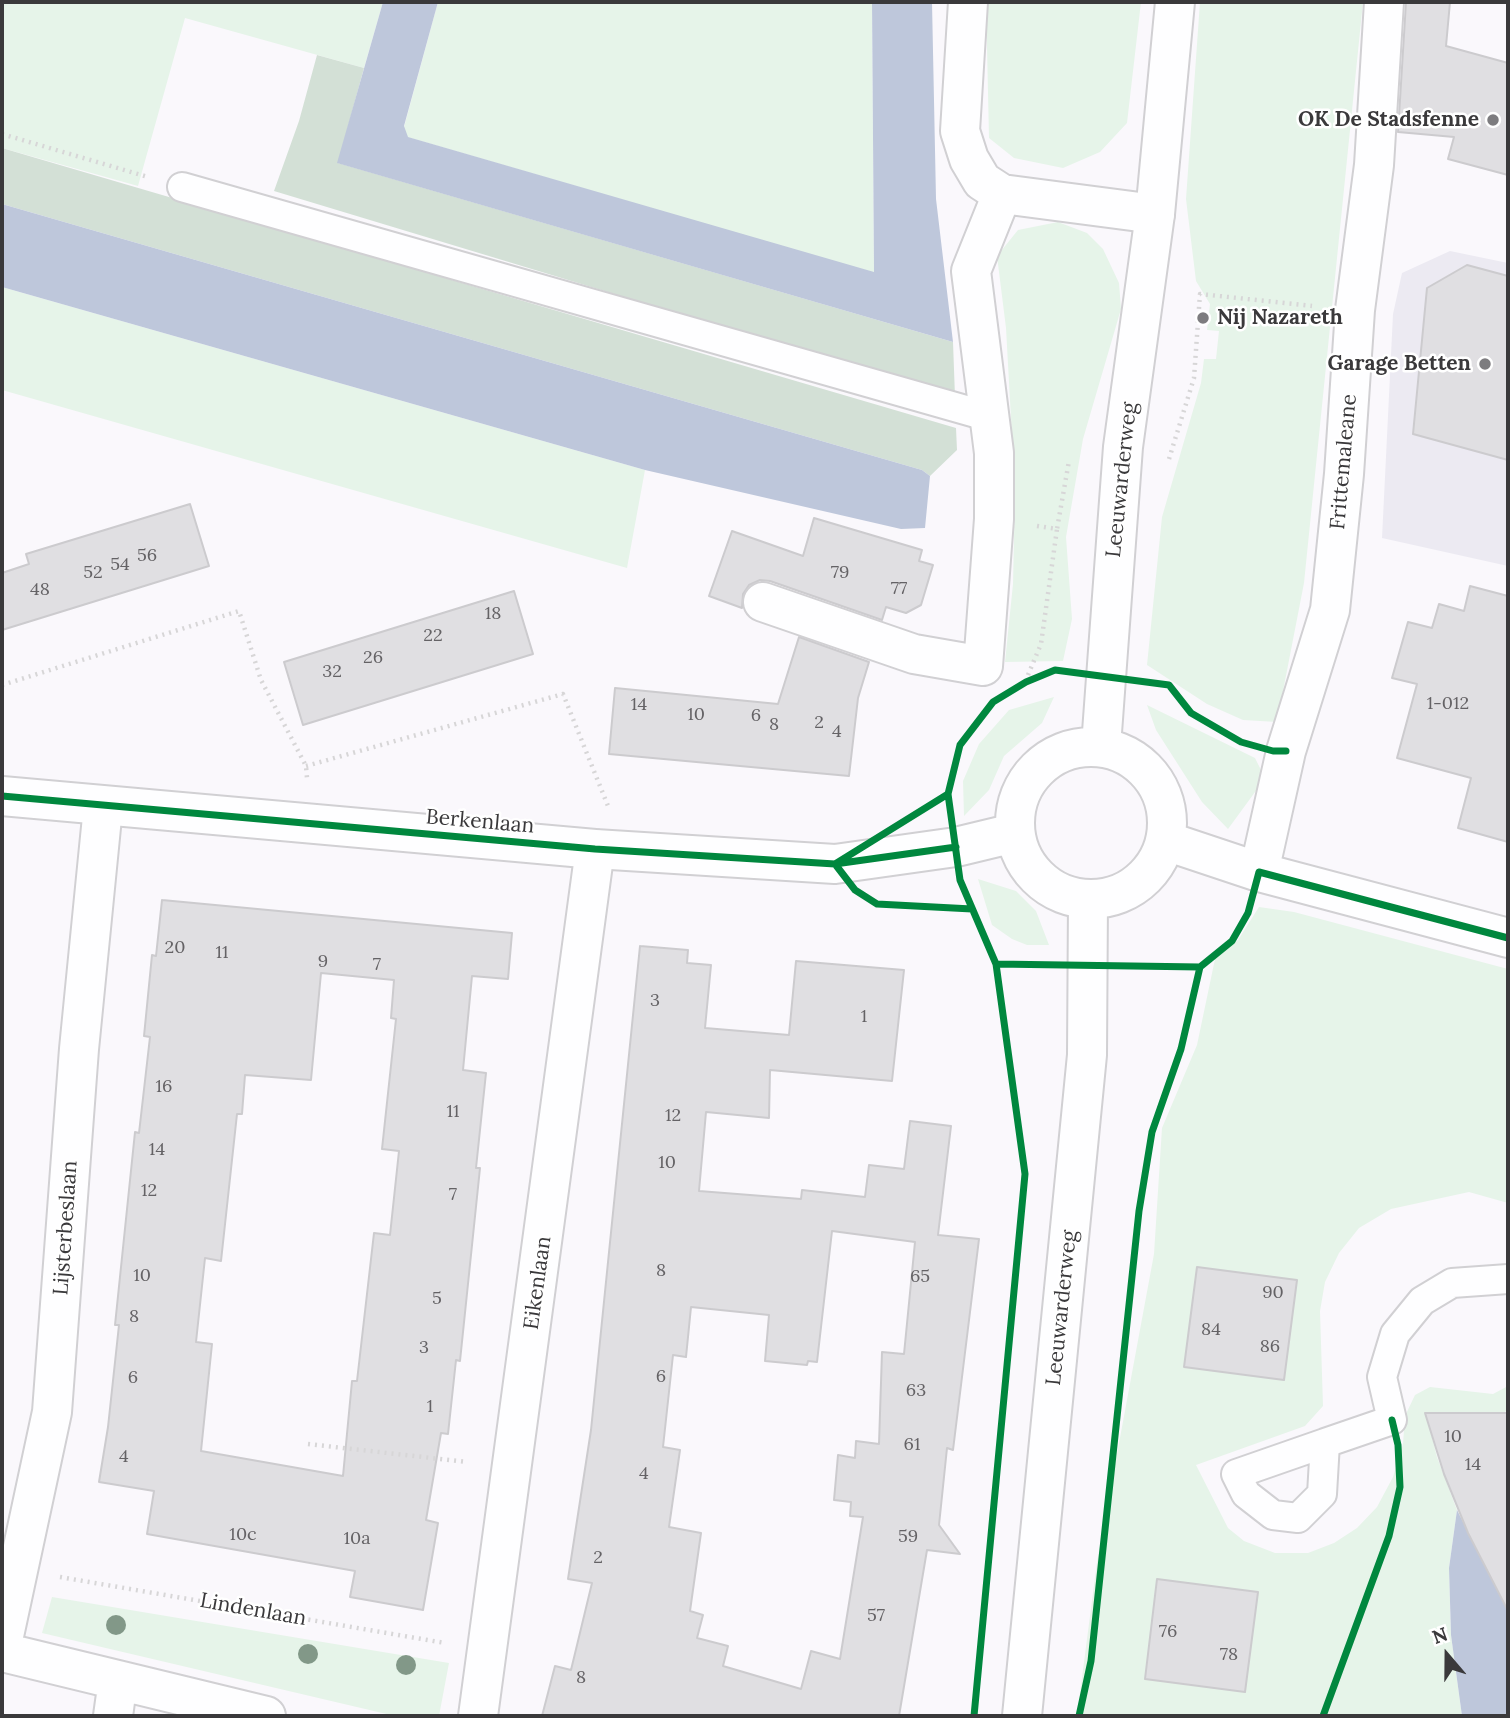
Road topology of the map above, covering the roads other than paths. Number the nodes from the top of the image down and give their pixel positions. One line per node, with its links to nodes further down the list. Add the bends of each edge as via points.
1 (968, 2): 5 (street, via 960,131 982,181)
2 (1175, 2): 6 (street, Leeuwarderweg)
3 (1384, 2): 15 (street, Frittemaleane, via 1374,165 1355,310 1330,610 1286,751)
4 (182, 187): 7 (lane)
5 (1002, 194): 6 (street); 7 (street, via 971,271)
6 (1155, 214): 9 (street, Leeuwarderweg, via 1123,447)
7 (990, 417): 8 (street, via 994,519 983,666 914,654)
8 (763, 602)
9 (1101, 746): 12 (street, via 1066,750 1035,768 1017,799); 13 (street, via 1131,757 1154,779 1167,809)
10 (2, 796): 11 (street, Berkenlaan)
11 (103, 807): 14 (street, Berkenlaan); 20 (street, Lijsterbeslaan, via 79,1049 52,1412)
12 (1014, 833): 14 (street, Berkenlaan, via 956,847 835,864); 16 (street, via 1026,865 1050,888)
13 (1166, 841): 15 (street); 16 (street, via 1154,866 1135,886 1109,898)
14 (595, 849): 24 (street, Eikenlaan)
15 (1259, 872): 17 (street)
16 (1088, 900): 25 (street, Leeuwarderweg, via 1087,1055)
17 (1508, 938)
18 (1508, 1279): 19 (lane, via 1451,1283 1422,1301 1395,1334 1382,1377 1392,1420)
19 (1325, 1443)
20 (2, 1645)
21 (2, 1652): 22 (street)
22 (115, 1698): 23 (street)
23 (266, 1716)
24 (478, 1716)
25 (1022, 1716)

